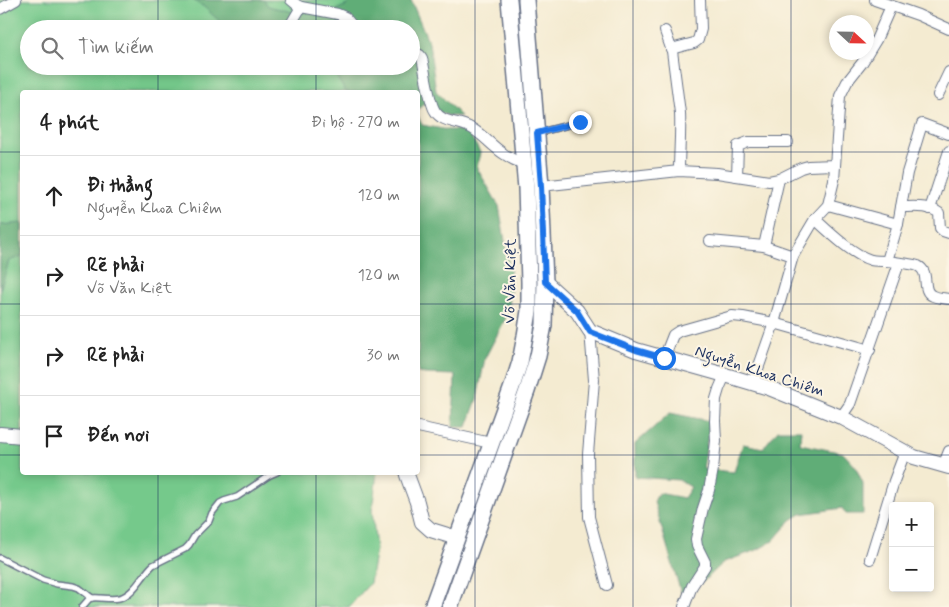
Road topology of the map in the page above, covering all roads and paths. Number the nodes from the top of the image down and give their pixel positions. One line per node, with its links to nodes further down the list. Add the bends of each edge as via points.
1 (16, 0): 9 (street)
2 (291, 0): 8 (street)
3 (509, 0): 23 (main road, Võ Văn Kiệt)
4 (526, 0): 19 (main road, Võ Văn Kiệt)
5 (700, 0): 14 (street, via 698,40)
6 (875, 0): 7 (street)
7 (891, 6): 12 (street); 24 (street, via 876,40 840,96)
8 (301, 7): 10 (street); 11 (street, via 338,14)
9 (0, 9)
10 (293, 20)
11 (348, 20)
12 (949, 29)
13 (665, 31): 14 (street)
14 (671, 49): 25 (street, via 681,124)
15 (420, 55): 23 (street, via 432,106 438,115 469,126 506,156)
16 (949, 72): 17 (street)
17 (938, 95)
18 (580, 122): 19 (lane)
19 (537, 133): 28 (main road, Võ Văn Kiệt)
20 (949, 134): 30 (street, via 922,124 907,173)
21 (788, 142): 26 (street, via 748,142 738,146)
22 (949, 151): 31 (street)
23 (524, 164): 40 (main road, Võ Văn Kiệt)
24 (835, 164): 27 (street, via 808,166); 29 (street)
25 (679, 171): 26 (street); 28 (street)
26 (737, 176): 27 (street, via 769,181)
27 (779, 179): 36 (street)
28 (541, 186): 41 (main road, Võ Văn Kiệt)
29 (828, 205): 32 (street); 33 (street)
30 (901, 207): 31 (street); 33 (street)
31 (930, 209): 34 (street, via 939,213 940,228)
32 (815, 219): 37 (street); 38 (street, via 861,255)
33 (898, 224): 38 (street)
34 (949, 233)
35 (710, 241): 36 (street)
36 (764, 246): 37 (street)
37 (793, 256): 43 (street)
38 (887, 261): 39 (street)
39 (899, 263): 42 (street, via 921,268 928,293); 45 (street)
40 (529, 282): 41 (main road); 53 (main road, Võ Văn Kiệt, via 529,311 520,362)
41 (545, 282): 44 (street, via 577,311); 60 (main road, Võ Văn Kiệt, via 544,325 538,356)
42 (949, 299)
43 (774, 323): 45 (street); 46 (street, via 732,316 679,331 673,335); 48 (street)
44 (590, 332): 46 (street, Nguyễn Khoa Chiêm); 63 (street, via 594,380 588,454 589,517)
45 (870, 350): 49 (street, via 850,404)
46 (664, 358): 47 (street, Nguyễn Khoa Chiêm)
47 (726, 375): 48 (street, Nguyễn Khoa Chiêm); 68 (street, via 716,399 713,468 696,539 705,566)
48 (754, 383): 49 (street, Nguyễn Khoa Chiêm)
49 (840, 416): 55 (street, Nguyễn Khoa Chiêm)
50 (420, 427): 53 (street)
51 (0, 434): 52 (street)
52 (20, 436)
53 (491, 443): 59 (main road, Võ Văn Kiệt)
54 (949, 451): 56 (street)
55 (905, 452): 56 (street, Nguyễn Khoa Chiêm); 62 (street)
56 (946, 466)
57 (272, 475): 64 (lane, via 237,498 220,503 185,549 153,565 123,597)
58 (407, 475): 59 (street, via 422,522 430,530)
59 (457, 538): 60 (main road); 66 (main road, Võ Văn Kiệt)
60 (472, 544): 67 (main road, Võ Văn Kiệt)
61 (0, 558): 64 (lane, via 43,580 79,588)
62 (870, 559)
63 (607, 585)
64 (92, 598): 65 (lane)
65 (82, 607)
66 (432, 607)
67 (450, 607)
68 (684, 607)

